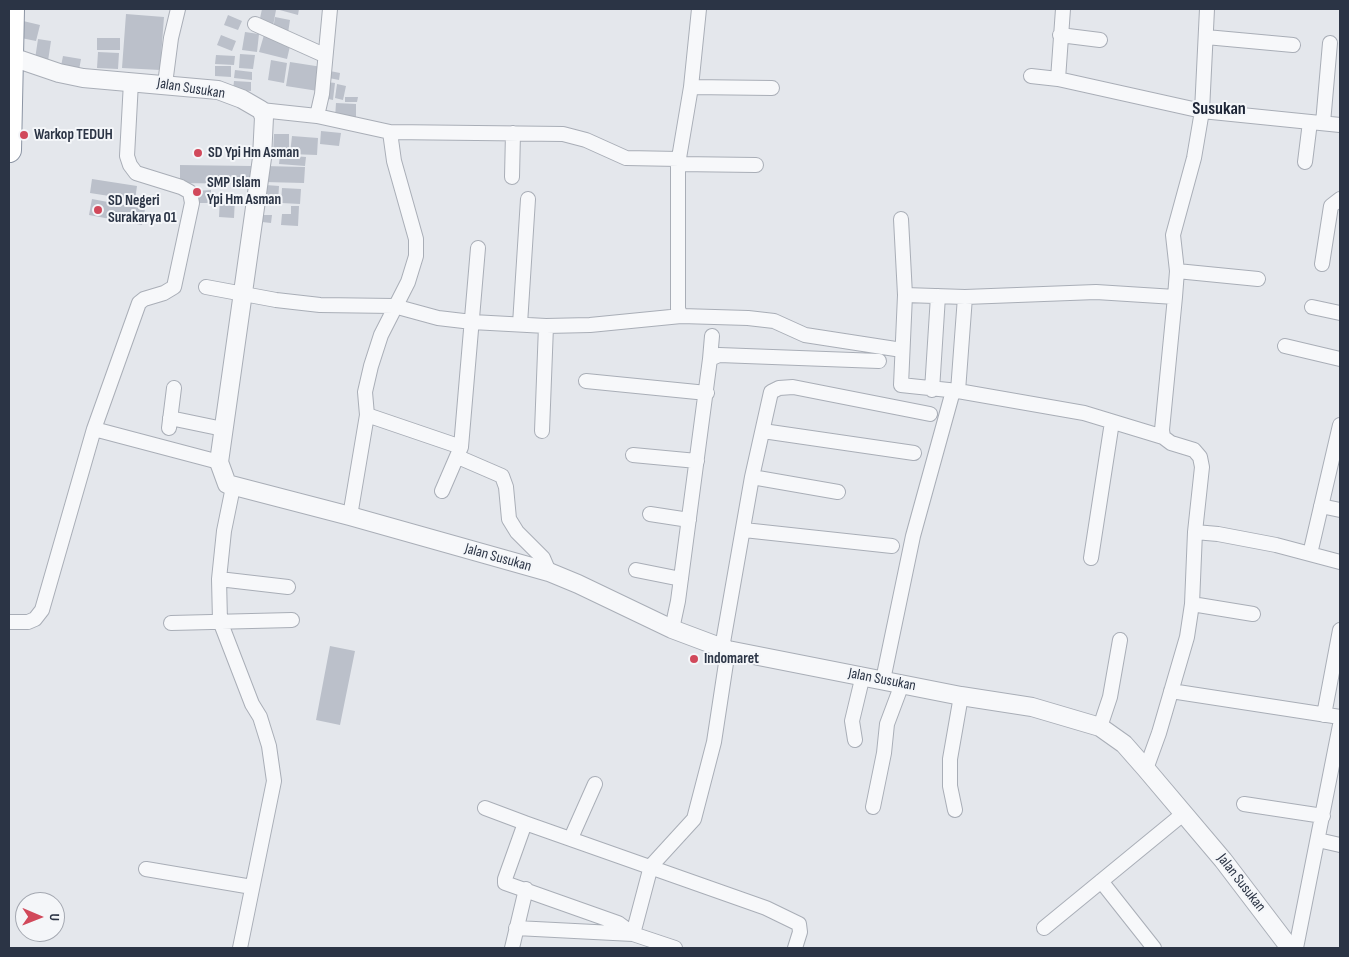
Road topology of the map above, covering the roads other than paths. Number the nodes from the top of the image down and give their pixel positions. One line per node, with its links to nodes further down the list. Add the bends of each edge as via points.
1 (12, 9): 13 (highway)
2 (178, 9): 18 (street)
3 (330, 9): 14 (street)
4 (699, 9): 19 (street)
5 (1063, 9): 8 (street)
6 (1207, 9): 9 (street)
7 (255, 24): 14 (street)
8 (1060, 35): 10 (street); 16 (street)
9 (1206, 37): 12 (street); 22 (street)
10 (1100, 40)
11 (1330, 42): 24 (street)
12 (1293, 45)
13 (10, 56): 17 (street, Jalan Susukan, via 59,73); 28 (highway)
14 (324, 56): 23 (street)
15 (1031, 76): 16 (street)
16 (1058, 79): 22 (street)
17 (130, 82): 18 (street, Jalan Susukan); 68 (street, via 127,156 130,165 136,174 181,186 190,192 192,203 174,287 139,303)
18 (165, 84): 21 (street, Jalan Susukan, via 218,90)
19 (691, 87): 20 (street); 29 (street)
20 (772, 88)
21 (261, 110): 23 (street); 41 (street, via 264,117 262,158)
22 (1202, 110): 24 (street); 38 (street, via 1194,158 1174,236)
23 (317, 116): 26 (street)
24 (1316, 123): 25 (street); 30 (street)
25 (1340, 125)
26 (390, 132): 27 (street); 46 (street, via 394,160 416,239 416,256 408,282)
27 (513, 133): 29 (street, via 563,134 586,140 626,158); 32 (street)
28 (9, 150)
29 (679, 162): 31 (street); 49 (street, via 678,309)
30 (1305, 162)
31 (756, 165)
32 (512, 178)
33 (528, 199): 51 (street)
34 (1340, 199): 37 (street, via 1332,206)
35 (901, 219): 42 (street)
36 (478, 248): 50 (street)
37 (1322, 264)
38 (1177, 271): 39 (street); 45 (street)
39 (1258, 278)
40 (206, 287): 41 (street)
41 (243, 294): 46 (street, via 320,305); 69 (street)
42 (905, 295): 43 (street); 55 (street)
43 (938, 296): 44 (street); 61 (street)
44 (964, 297): 45 (street, via 1096,292); 62 (street)
45 (1175, 298): 72 (street)
46 (394, 306): 50 (street, via 438,318); 65 (street, via 371,366 365,392)
47 (1312, 307): 48 (street)
48 (1340, 312)
49 (681, 316): 52 (street); 55 (street, via 774,320 805,335)
50 (472, 322): 51 (street); 73 (street)
51 (520, 324): 52 (street)
52 (546, 326): 70 (street)
53 (712, 336): 56 (street)
54 (1285, 346): 57 (street)
55 (902, 350): 61 (street, via 901,385)
56 (710, 359): 58 (street, via 719,355); 63 (street)
57 (1340, 359)
58 (878, 361)
59 (586, 381): 63 (street)
60 (174, 388): 69 (street, via 170,423)
61 (932, 390): 62 (street)
62 (955, 391): 66 (street, via 1084,413); 110 (street, via 914,536)
63 (707, 393): 77 (street)
64 (930, 414): 71 (street, via 793,387 779,388 771,392)
65 (367, 415): 73 (street); 86 (street)
66 (1112, 422): 72 (street); 92 (street)
67 (1340, 425): 78 (street)
68 (94, 429): 76 (street); 103 (street, via 42,610 28,622)
69 (223, 429): 76 (street)
70 (542, 431)
71 (763, 431): 74 (street); 79 (street)
72 (1163, 437): 89 (street, via 1194,450 1200,457 1202,468)
73 (459, 452): 81 (street); 95 (street, via 502,476 509,519 517,532 543,558)
74 (914, 453)
75 (633, 455): 77 (street)
76 (219, 462): 80 (street, via 224,480)
77 (697, 462): 87 (street)
78 (1336, 464): 83 (street)
79 (752, 478): 82 (street); 88 (street)
80 (233, 487): 86 (street, Jalan Susukan); 96 (street)
81 (442, 491)
82 (838, 492)
83 (1322, 506): 84 (street); 91 (street)
84 (1340, 510)
85 (650, 514): 87 (street)
86 (350, 516): 95 (street, Jalan Susukan)
87 (689, 520): 97 (street)
88 (744, 530): 90 (street); 108 (street)
89 (1195, 532): 91 (street); 99 (street)
90 (892, 546)
91 (1310, 554): 93 (street)
92 (1091, 558)
93 (1340, 562)
94 (636, 570): 97 (street)
95 (549, 572): 105 (street, Jalan Susukan)
96 (219, 579): 98 (street); 101 (street)
97 (681, 579): 105 (street)
98 (288, 587)
99 (1192, 604): 100 (street); 112 (street, via 1187,637)
100 (1253, 614)
101 (220, 620): 102 (street); 104 (street); 134 (street, via 260,717 269,746 274,781)
102 (292, 620)
103 (9, 622)
104 (171, 623)
105 (672, 629): 108 (street, Jalan Susukan)
106 (1340, 630): 114 (street)
107 (1120, 640): 117 (street, via 1110,697)
108 (725, 649): 109 (street, Jalan Susukan); 131 (street, via 714,742 694,819)
109 (863, 676): 110 (street, Jalan Susukan); 118 (street, via 852,721)
110 (884, 680): 111 (street, Jalan Susukan)
111 (902, 684): 113 (street, Jalan Susukan); 122 (street, via 887,724)
112 (1171, 691): 114 (street); 119 (street)
113 (961, 696): 117 (street, Jalan Susukan, via 1032,707); 124 (street, via 950,758 950,786)
114 (1324, 715): 115 (street)
115 (1340, 717)
116 (1340, 725): 126 (street)
117 (1100, 727): 119 (street, Jalan Susukan, via 1124,744)
118 (856, 740)
119 (1146, 769): 125 (street, Jalan Susukan)
120 (595, 784): 128 (street)
121 (1244, 804): 126 (street)
122 (872, 807)
123 (485, 808): 127 (street)
124 (955, 810)
125 (1183, 814): 133 (street); 139 (street, Jalan Susukan)
126 (1323, 816): 129 (street)
127 (525, 822): 128 (street); 135 (street, via 504,882)
128 (570, 838): 131 (street)
129 (1318, 840): 130 (street); 139 (street)
130 (1340, 844)
131 (651, 866): 138 (street); 143 (street, via 766,908 799,924 800,932)
132 (146, 869): 134 (street)
133 (1100, 881): 137 (street); 144 (street)
134 (252, 887): 140 (street)
135 (526, 889): 136 (street); 138 (street, via 618,924)
136 (516, 928): 138 (street); 141 (street)
137 (1044, 928)
138 (632, 934): 142 (street)
139 (1290, 947)
140 (240, 948)
141 (512, 948)
142 (675, 948)
143 (794, 948)
144 (1154, 948)

